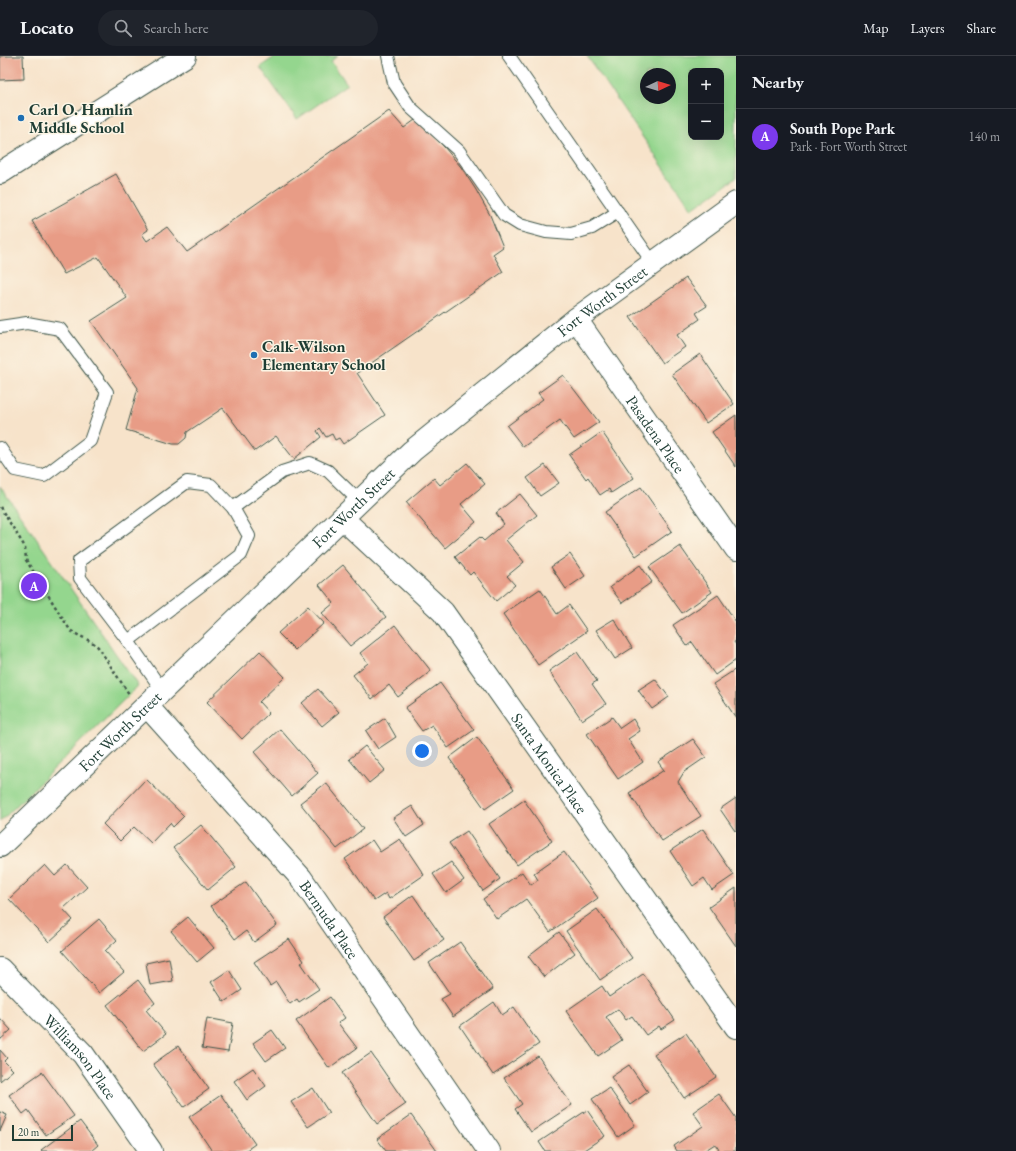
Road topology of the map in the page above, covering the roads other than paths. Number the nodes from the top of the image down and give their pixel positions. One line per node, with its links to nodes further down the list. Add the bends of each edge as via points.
1 (185, 56): 4 (street)
2 (388, 56): 6 (lane, via 394,83 410,107 459,151 504,215 520,225 546,232 571,234 592,228)
3 (509, 56): 6 (lane)
4 (0, 173)
5 (736, 203): 7 (street, Fort Worth Street)
6 (618, 212): 7 (lane)
7 (653, 263): 8 (street, Fort Worth Street)
8 (576, 319): 11 (street, Fort Worth Street, via 412,451); 14 (street, Pasadena Place)
9 (0, 327): 10 (lane, via 27,323 60,328 107,392 90,441 44,476 15,470)
10 (0, 448)
11 (359, 501): 12 (lane, via 328,471 310,463 282,472); 13 (street, Fort Worth Street)
12 (233, 508): 15 (lane, via 249,536 241,555); 15 (lane, via 211,485 187,482 79,561 80,578)
13 (342, 518): 16 (street, Fort Worth Street); 20 (street, Santa Monica Place, via 443,612)
14 (736, 549)
15 (128, 641): 16 (lane)
16 (162, 690): 17 (street, Fort Worth Street)
17 (143, 709): 18 (street, Fort Worth Street); 22 (street, Bermuda Place, via 301,878)
18 (0, 846)
19 (0, 969): 21 (street, Williamson Place, via 83,1054)
20 (736, 1028)
21 (151, 1151)
22 (490, 1151)

